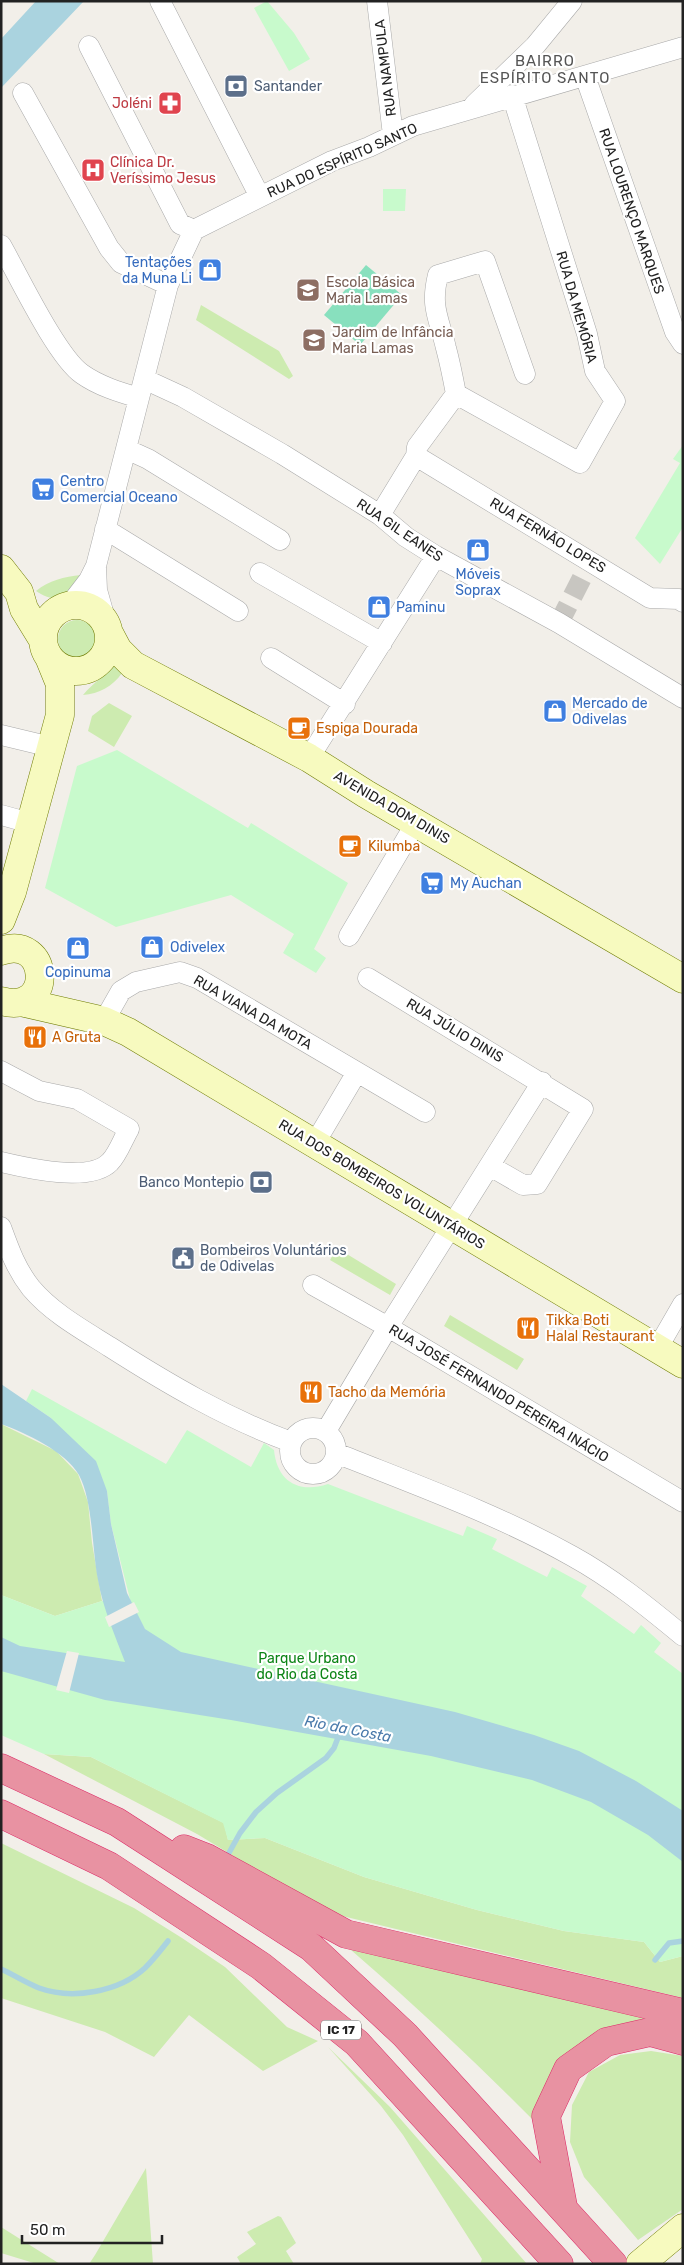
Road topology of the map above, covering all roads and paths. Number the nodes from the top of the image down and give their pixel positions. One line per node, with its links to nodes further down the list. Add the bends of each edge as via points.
1 (160, 1): 11 (street)
2 (377, 1): 10 (street, RUA NAMPULA)
3 (572, 1): 9 (street, via 535,46)
4 (89, 46): 12 (street, via 180,224)
5 (683, 47): 6 (street, RUA DO ESPÍRITO SANTO)
6 (585, 76): 8 (street, RUA DO ESPÍRITO SANTO); 15 (street, RUA LOURENÇO MARQUES, via 675,332)
7 (23, 93): 14 (street, via 109,248 121,263)
8 (512, 95): 9 (street, RUA DO ESPÍRITO SANTO); 18 (street, RUA DA MEMÓRIA, via 587,334 595,371 615,401 580,464)
9 (471, 108): 10 (street, RUA DO ESPÍRITO SANTO)
10 (393, 135): 11 (street, RUA DO ESPÍRITO SANTO)
11 (260, 197): 12 (street, RUA DO ESPÍRITO SANTO)
12 (194, 230): 14 (street)
13 (1, 245): 17 (street, RUA GIL EANES, via 59,348 81,373 112,389)
14 (168, 285): 17 (street)
15 (683, 344)
16 (525, 374): 18 (street, via 485,261 438,275 435,313)
17 (141, 388): 19 (street); 21 (street, RUA GIL EANES, via 183,397)
18 (456, 394): 20 (street, via 417,447)
19 (126, 449): 22 (street); 23 (street, via 148,458)
20 (416, 456): 21 (street); 29 (street, RUA FERNÃO LOPES, via 650,598)
21 (380, 515): 24 (street, RUA GIL EANES)
22 (105, 529): 25 (street); 31 (street)
23 (280, 540)
24 (436, 556): 33 (street); 37 (street, RUA GIL EANES, via 558,623)
25 (96, 566): 30 (street, via 89,580); 32 (street, via 97,590)
26 (1, 569): 28 (street)
27 (260, 573): 33 (street)
28 (19, 592): 30 (street, via 46,607); 34 (street, via 24,609)
29 (683, 602)
30 (64, 607): 32 (street, via 89,607 98,613); 34 (street, via 46,623)
31 (238, 611)
32 (107, 627): 36 (street, via 109,644); 42 (street, AVENIDA DOM DINIS, via 118,650 133,665)
33 (382, 643): 38 (street)
34 (46, 649): 36 (street, via 55,664 72,672); 39 (street, via 60,684)
35 (271, 658): 38 (street)
36 (100, 662): 39 (street, via 74,688)
37 (683, 698)
38 (345, 704): 42 (street)
39 (60, 715): 41 (street)
40 (1, 735): 41 (street)
41 (51, 747): 45 (street)
42 (310, 758): 44 (street, AVENIDA DOM DINIS)
43 (1, 815): 45 (street)
44 (417, 822): 48 (street); 52 (street, AVENIDA DOM DINIS)
45 (30, 823): 46 (street)
46 (6, 891): 47 (street); 50 (street, RUA DOS BOMBEIROS VOLUNTÁRIOS)
47 (1, 920)
48 (349, 936)
49 (1, 951): 50 (street, via 19,949)
50 (35, 960): 53 (street, via 40,971 38,987 28,999); 54 (street, RUA DOS BOMBEIROS VOLUNTÁRIOS, via 56,996)
51 (368, 978): 58 (street, RUA JÚLIO DINIS)
52 (683, 979)
53 (10, 1005): 54 (street, RUA DOS BOMBEIROS VOLUNTÁRIOS)
54 (76, 1014): 55 (street, RUA DOS BOMBEIROS VOLUNTÁRIOS)
55 (104, 1022): 57 (street, RUA VIANA DA MOTA, via 121,991 136,982 180,972 197,978); 60 (street, RUA DOS BOMBEIROS VOLUNTÁRIOS, via 128,1032)
56 (1, 1071): 61 (street, via 39,1091 77,1099 130,1129 110,1162 99,1170 33,1170)
57 (357, 1072): 59 (street, RUA VIANA DA MOTA); 60 (street)
58 (542, 1082): 62 (street); 62 (street, RUA JÚLIO DINIS, via 583,1109 542,1177 537,1184 523,1185)
59 (425, 1112)
60 (315, 1143): 63 (street, RUA DOS BOMBEIROS VOLUNTÁRIOS)
61 (1, 1162)
62 (490, 1166): 63 (street)
63 (453, 1226): 67 (street); 68 (street, RUA DOS BOMBEIROS VOLUNTÁRIOS)
64 (1, 1227): 71 (street, via 14,1263 32,1288 58,1312 189,1395 229,1417)
65 (314, 1285): 67 (street, RUA JOSÉ FERNANDO PEREIRA INÁCIO)
66 (683, 1304): 68 (street)
67 (388, 1327): 70 (street); 73 (street, RUA JOSÉ FERNANDO PEREIRA INÁCIO)
68 (657, 1349): 69 (street, RUA DOS BOMBEIROS VOLUNTÁRIOS)
69 (683, 1364)
70 (326, 1431): 71 (street, via 318,1428 302,1430); 72 (street, via 334,1441)
71 (291, 1442): 72 (street, via 292,1462 310,1474 319,1474 327,1469)
72 (336, 1454): 74 (street, via 487,1513 574,1557 640,1601)
73 (683, 1502)
74 (683, 1636)
75 (1, 1768): 77 (highway, IC 17)
76 (1, 1814): 82 (highway, IC 17, via 109,1866 261,1966 357,2043)
77 (117, 1822): 78 (highway, via 207,1858 346,1934); 80 (highway, IC 17, via 311,1947 405,2035)
78 (683, 2013)
79 (683, 2041): 80 (highway, via 650,2032 606,2042 568,2069 546,2116)
80 (563, 2206): 85 (highway, IC 17)
81 (683, 2228): 86 (street)
82 (535, 2238): 83 (highway); 84 (highway)
83 (553, 2264)
84 (559, 2264)
85 (613, 2264)
86 (640, 2264)

